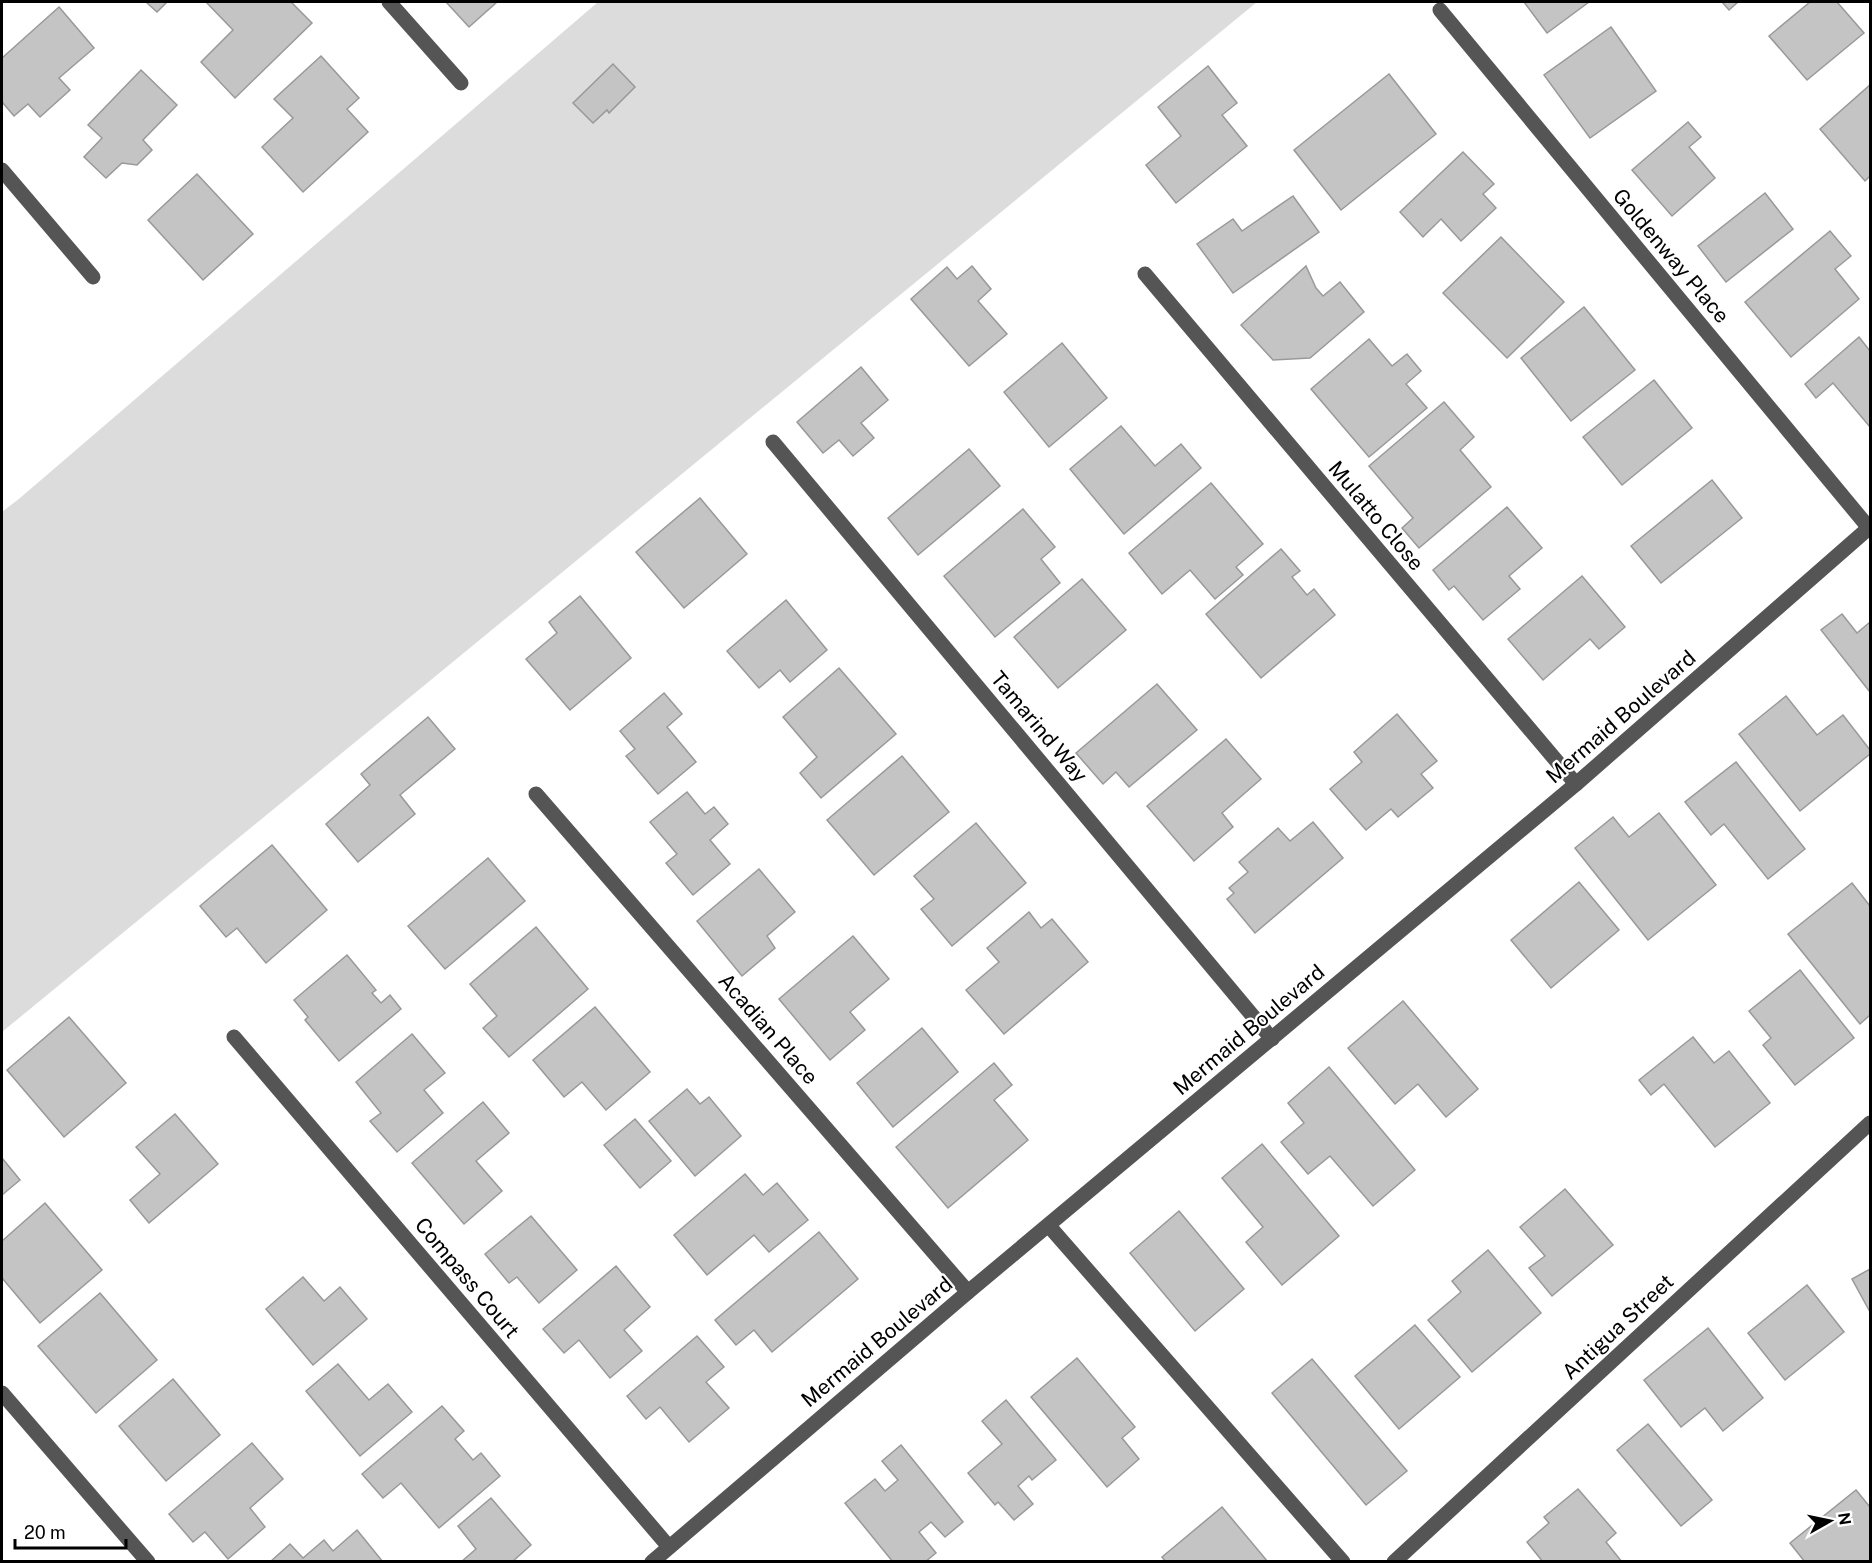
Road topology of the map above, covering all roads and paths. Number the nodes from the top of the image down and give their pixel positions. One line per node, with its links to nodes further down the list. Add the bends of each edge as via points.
1 (389, 2): 3 (street)
2 (1440, 10): 8 (street, Goldenway Place)
3 (461, 83)
4 (2, 170): 6 (street)
5 (1145, 274): 9 (street, Mulatto Close)
6 (93, 277)
7 (773, 442): 12 (street, Tamarind Way)
8 (1870, 527): 9 (street, Mermaid Boulevard)
9 (1576, 784): 12 (street, Mermaid Boulevard)
10 (536, 794): 15 (street, Acadian Place)
11 (234, 1037): 17 (street, Compass Court)
12 (1272, 1039): 14 (street, Mermaid Boulevard)
13 (1870, 1123): 21 (street, Antigua Street)
14 (1048, 1226): 15 (street, Mermaid Boulevard); 20 (street)
15 (968, 1292): 17 (street, Mermaid Boulevard)
16 (2, 1393): 18 (street)
17 (669, 1547): 19 (street, Mermaid Boulevard)
18 (148, 1562)
19 (652, 1562)
20 (1342, 1562)
21 (1394, 1562)

